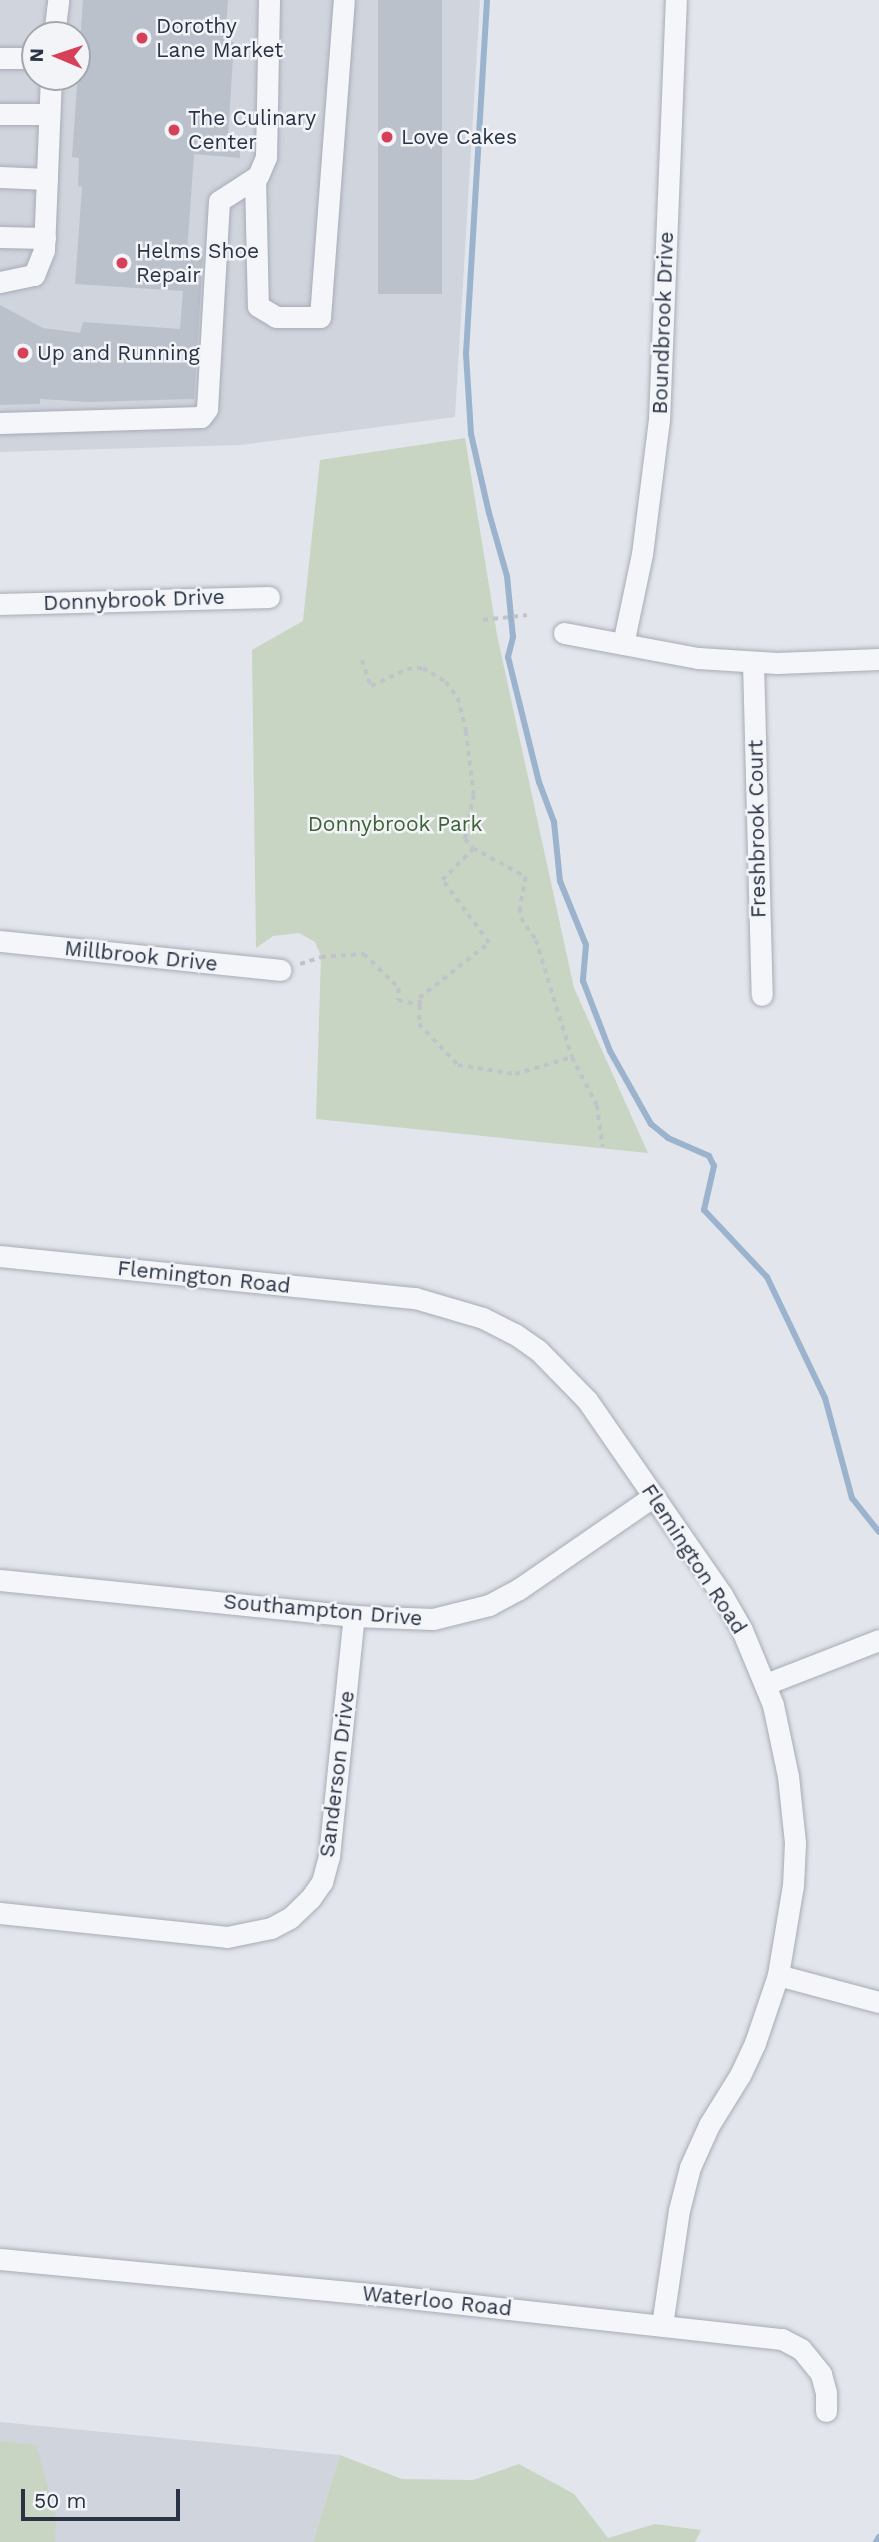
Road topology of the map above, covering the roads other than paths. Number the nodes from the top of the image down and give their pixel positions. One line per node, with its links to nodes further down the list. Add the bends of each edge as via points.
1 (58, 0): 5 (street)
2 (269, 0): 12 (street, via 266,157)
3 (344, 0): 12 (street, via 320,317 276,317 258,306)
4 (676, 0): 21 (street, Boundbrook Drive, via 659,420 642,554)
5 (56, 21)
6 (0, 58): 7 (street)
7 (21, 58)
8 (50, 91): 10 (street)
9 (0, 114): 10 (street)
10 (49, 114): 13 (street)
11 (0, 177): 13 (street)
12 (255, 178): 17 (street, via 219,201 210,389 201,417)
13 (47, 179): 15 (street)
14 (0, 237): 15 (street)
15 (44, 238): 16 (street, via 34,275)
16 (0, 282)
17 (0, 423)
18 (269, 597): 19 (street, Donnybrook Drive)
19 (0, 604)
20 (564, 633): 21 (street)
21 (623, 644): 23 (street, via 698,658)
22 (879, 659): 23 (street)
23 (753, 662): 26 (street, Freshbrook Court)
24 (0, 941): 25 (street, Millbrook Drive)
25 (281, 970)
26 (762, 995)
27 (0, 1256): 28 (street, Flemington Road, via 415,1298 483,1318 515,1334 564,1374)
28 (654, 1496): 30 (street, Southampton Drive, via 489,1605 433,1619); 32 (street, Flemington Road, via 722,1595)
29 (0, 1580): 30 (street, Southampton Drive)
30 (354, 1616): 33 (street, Sanderson Drive, via 329,1856 322,1882 289,1918 271,1928 227,1937)
31 (879, 1640): 32 (street)
32 (766, 1684): 34 (street, Flemington Road, via 788,1776 794,1843 789,1918)
33 (0, 1913)
34 (778, 1975): 35 (street); 37 (street, Flemington Road, via 755,2043 690,2167)
35 (879, 2001)
36 (0, 2259): 37 (street, Waterloo Road)
37 (662, 2325): 38 (street, Waterloo Road, via 782,2339 801,2349 821,2374)
38 (826, 2411)

